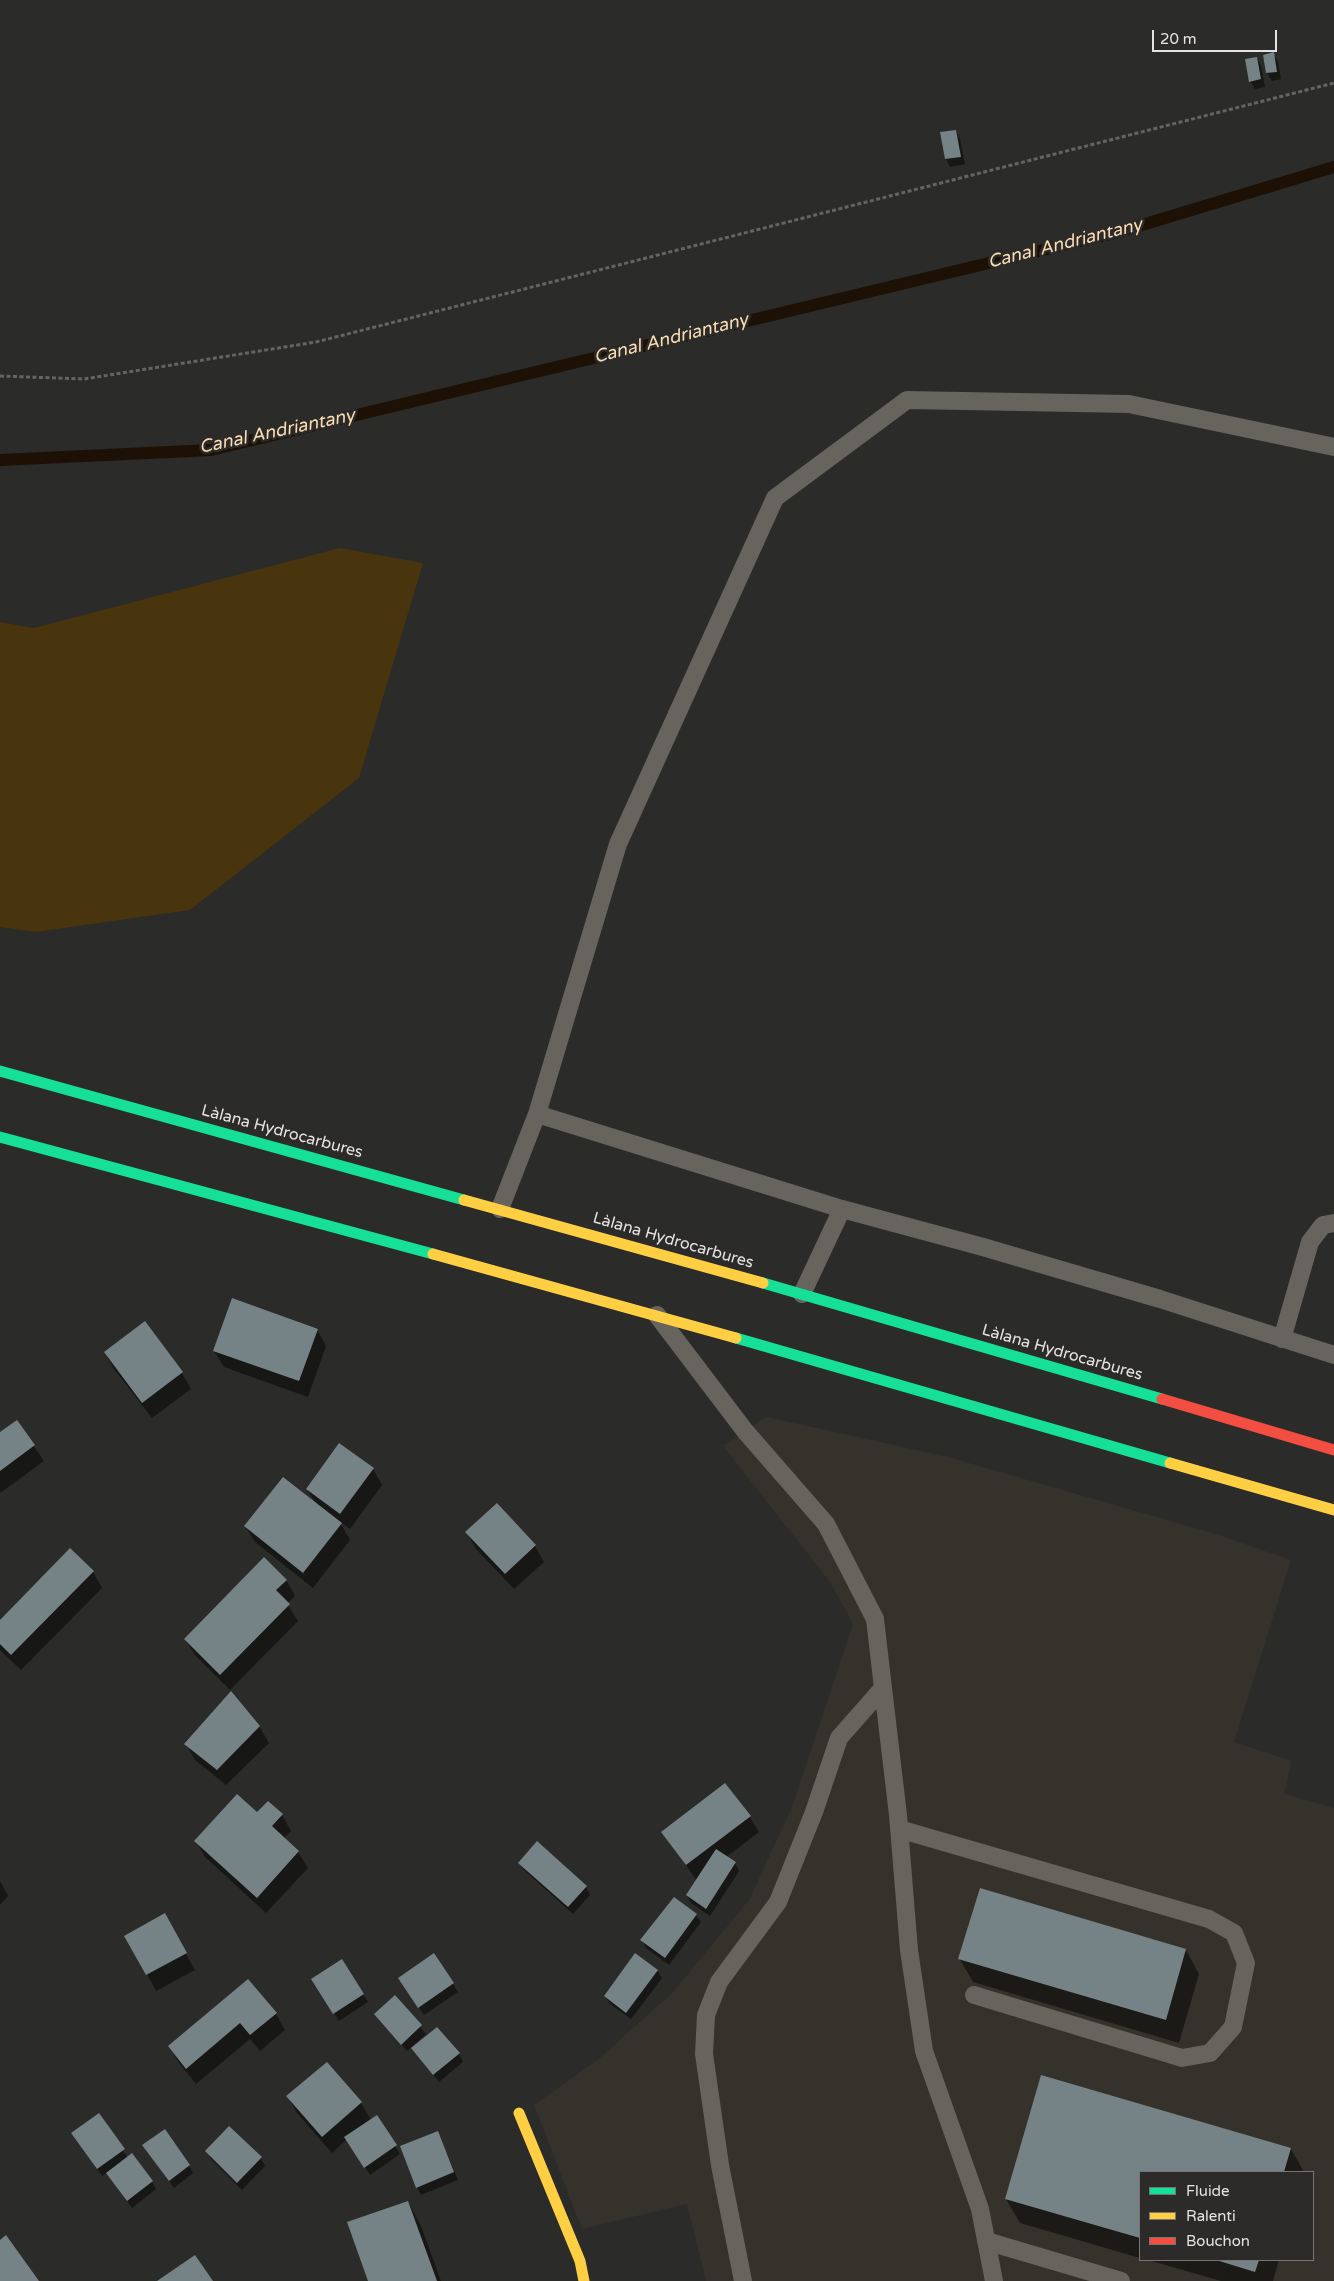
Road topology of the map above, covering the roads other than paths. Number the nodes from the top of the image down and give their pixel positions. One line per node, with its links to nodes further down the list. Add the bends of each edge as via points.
1 (1334, 447): 3 (lane, via 1129,404 907,400 775,498 618,844)
2 (0, 1071): 5 (main road, Làlana Hydrocarbures)
3 (537, 1114): 5 (lane); 6 (lane)
4 (0, 1137): 9 (main road)
5 (500, 1209): 8 (main road, Làlana Hydrocarbures)
6 (842, 1209): 8 (lane); 10 (lane, via 983,1246)
7 (1334, 1223): 10 (lane, via 1323,1225 1310,1242)
8 (802, 1294): 12 (main road, Làlana Hydrocarbures)
9 (657, 1315): 13 (main road); 14 (lane, via 745,1432 826,1524 875,1619)
10 (1282, 1339): 11 (lane)
11 (1334, 1355)
12 (1334, 1450)
13 (1334, 1510)
14 (883, 1688): 15 (lane); 20 (lane, via 839,1738 778,1902 719,1982 706,2014 704,2054 720,2165)
15 (899, 1829): 16 (lane, via 1209,1919 1234,1933 1246,1963 1233,2027 1210,2053 1182,2058); 18 (lane, via 910,1950 924,2051 980,2209)
16 (974, 1995)
17 (519, 2113): 19 (main road, via 580,2260)
18 (986, 2241): 21 (lane); 22 (lane)
19 (584, 2281)
20 (743, 2281)
21 (994, 2281)
22 (1120, 2281)

